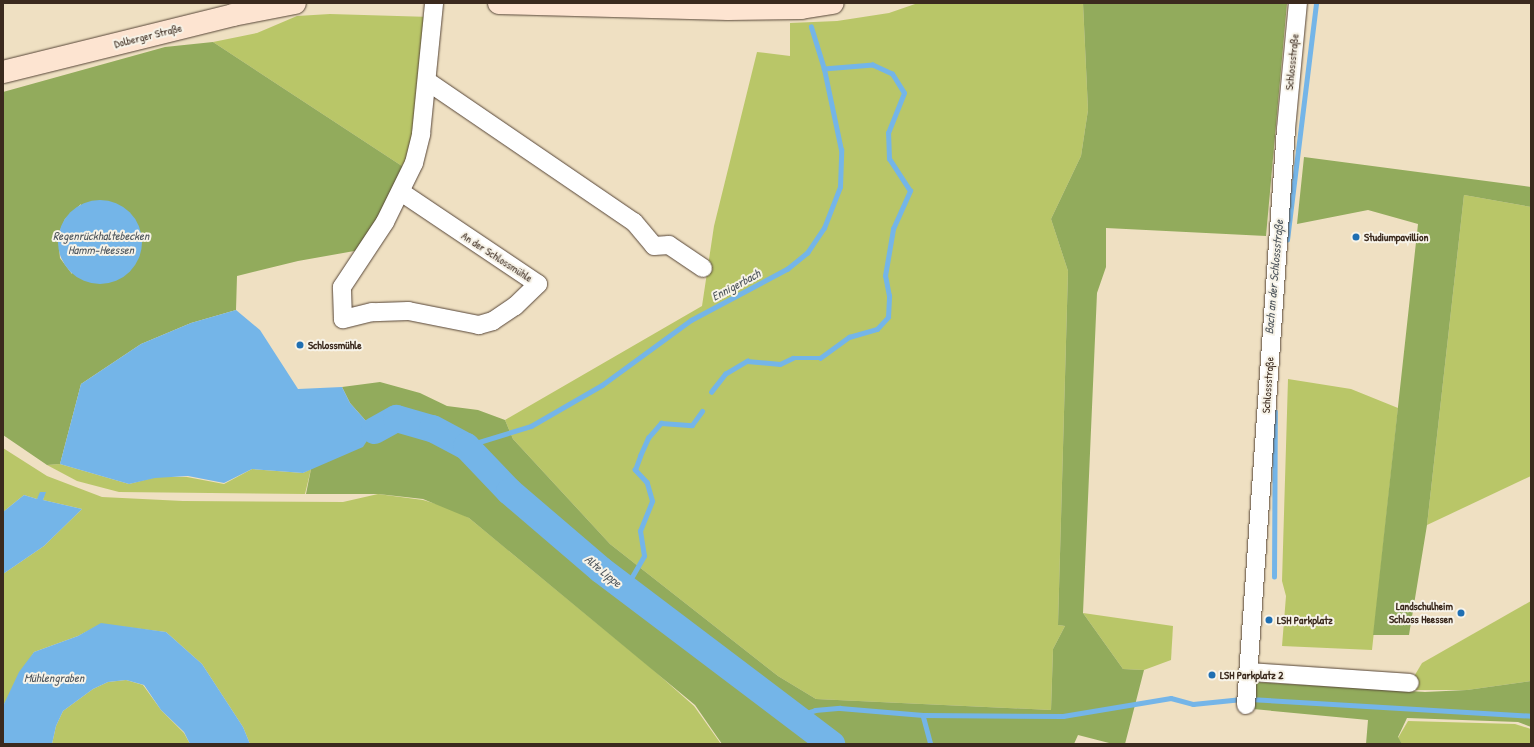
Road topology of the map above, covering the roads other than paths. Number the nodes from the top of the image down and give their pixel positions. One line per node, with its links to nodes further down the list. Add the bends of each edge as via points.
1 (295, 3): 6 (main road, Dolberger Straße, via 233,15)
2 (434, 3): 7 (street, An der Schlossmühle)
3 (499, 3): 4 (main road, via 801,8)
4 (833, 3)
5 (1298, 3): 10 (street, Schlossstraße, via 1286,129 1248,689)
6 (3, 72)
7 (427, 81): 8 (street, An der Schlossmühle, via 414,163); 9 (street, via 634,222 654,246 669,245)
8 (401, 192): 8 (street, An der Schlossmühle, via 472,241 538,284 516,306 478,326 408,311 372,312 343,319 342,287 385,222)
9 (704, 268)
10 (1410, 683)

